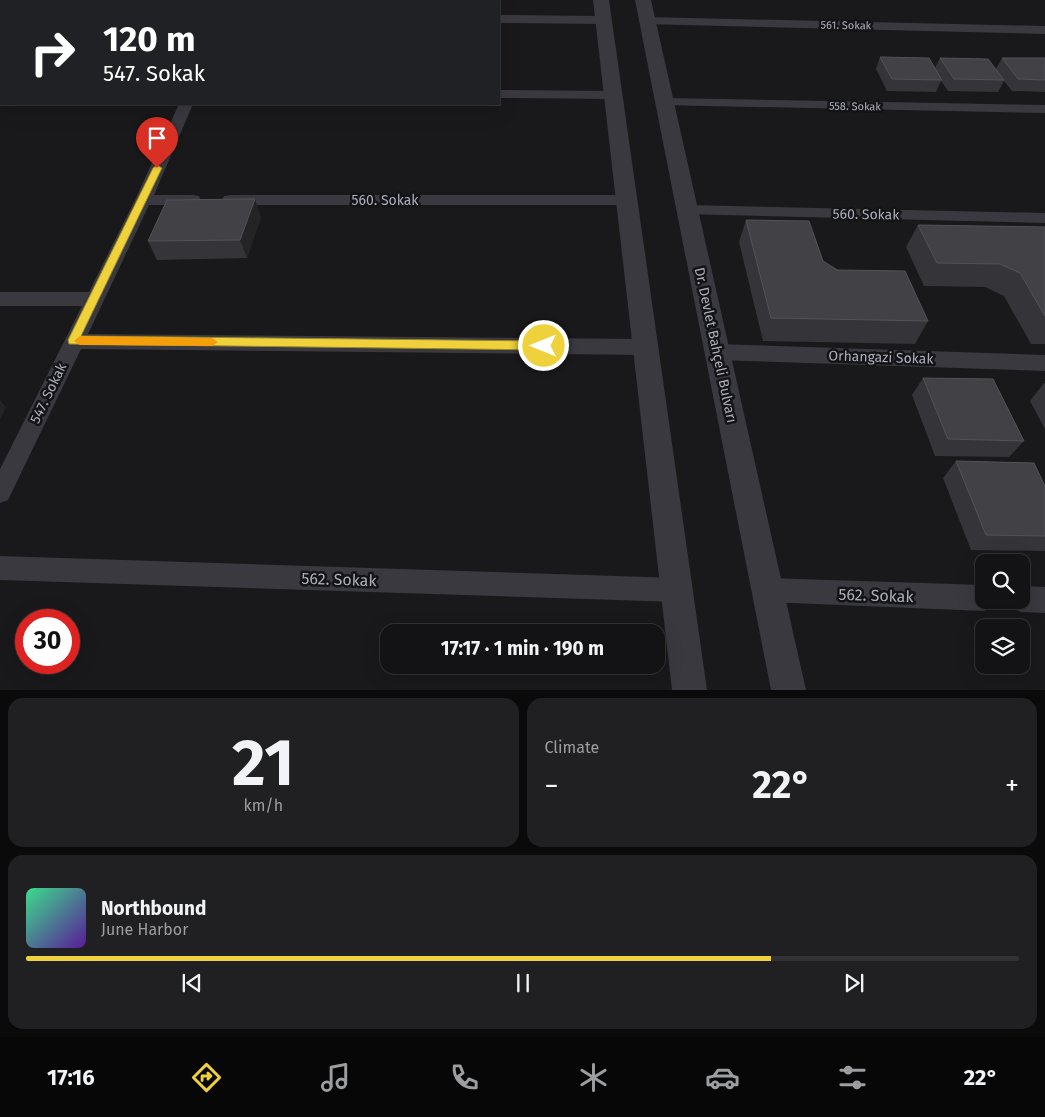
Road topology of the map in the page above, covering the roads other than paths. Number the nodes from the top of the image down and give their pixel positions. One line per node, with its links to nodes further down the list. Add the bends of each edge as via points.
1 (602, 10): 3 (street); 6 (street)
2 (645, 10): 4 (street, 561. Sokak); 7 (street, Dr. Devlet Bahçeli Bulvarı)
3 (500, 19)
4 (1045, 30)
5 (500, 94): 6 (street)
6 (613, 95): 11 (street)
7 (665, 102): 9 (street, 558. Sokak); 12 (street, Dr. Devlet Bahçeli Bulvarı)
8 (186, 105): 10 (street, 547. Sokak)
9 (1045, 109)
10 (143, 200): 11 (street, 560. Sokak); 15 (street, 547. Sokak)
11 (627, 200): 17 (street)
12 (687, 210): 13 (street, 560. Sokak); 18 (street, Dr. Devlet Bahçeli Bulvarı)
13 (1045, 218)
14 (0, 299): 15 (street)
15 (94, 299): 16 (street, 547. Sokak)
16 (73, 340): 17 (street); 20 (street, 547. Sokak)
17 (646, 347): 22 (street)
18 (717, 352): 19 (street, Orhangazi Sokak); 23 (street, Dr. Devlet Bahçeli Bulvarı)
19 (1045, 363)
20 (0, 493)
21 (0, 568): 22 (street, 562. Sokak)
22 (678, 590): 27 (street)
23 (768, 590): 24 (street, 562. Sokak); 28 (street, Dr. Devlet Bahçeli Bulvarı)
24 (975, 598)
25 (1030, 599): 26 (street)
26 (1045, 600)
27 (690, 690)
28 (789, 690)

